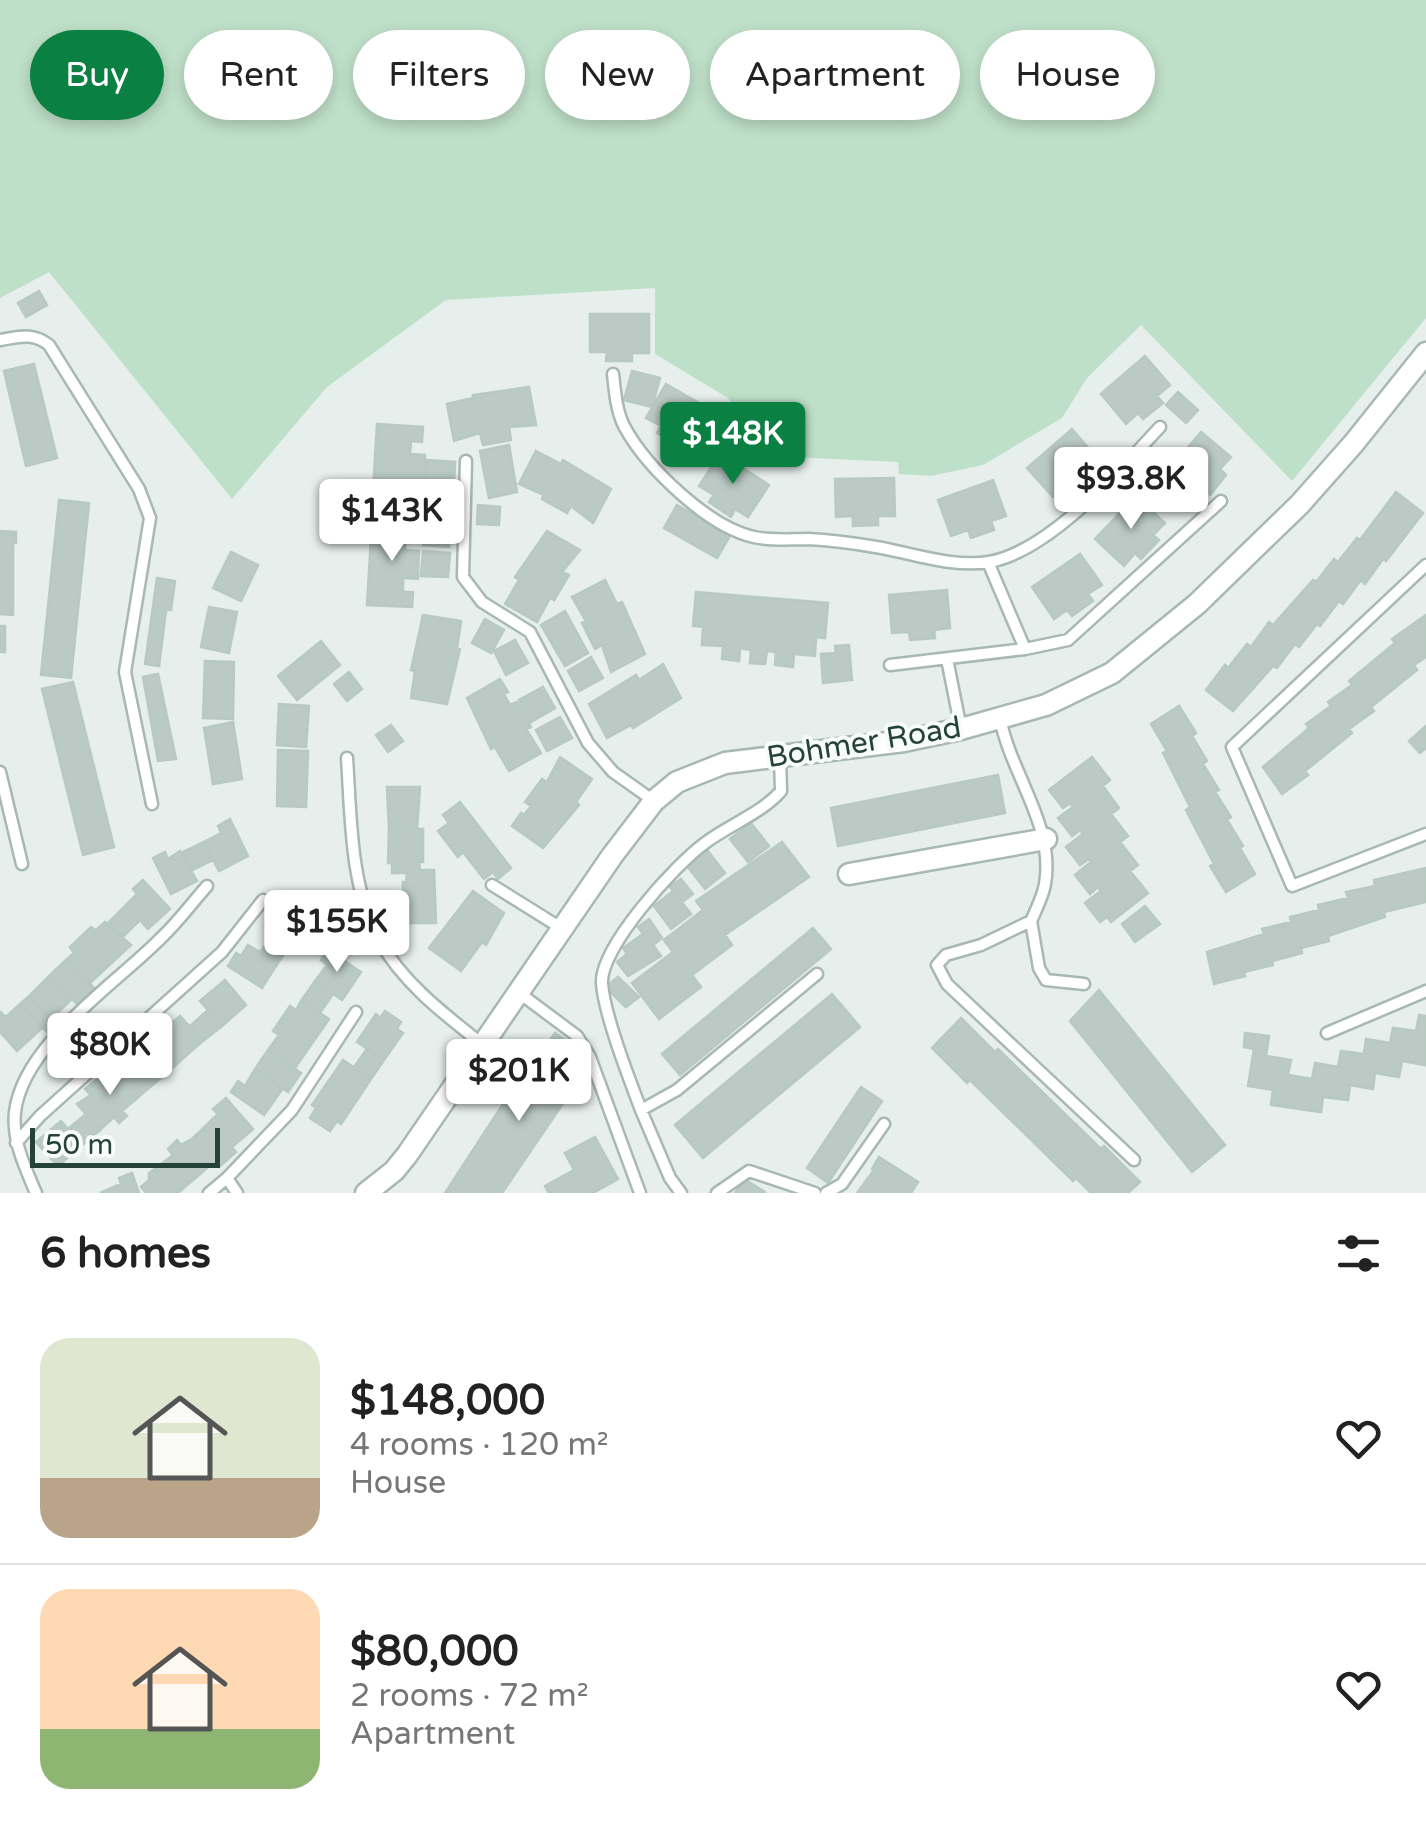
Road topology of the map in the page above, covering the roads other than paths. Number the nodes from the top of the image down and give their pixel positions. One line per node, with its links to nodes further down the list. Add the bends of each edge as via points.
1 (0, 340): 18 (lane, via 28,335 49,346 140,489 150,518 125,672)
2 (1426, 353): 12 (street, Bohmer Road, via 1300,504 1198,604 1112,673 1046,705)
3 (614, 374): 7 (lane, via 623,424 640,449 676,493 740,533)
4 (1160, 427): 7 (lane, via 1071,516 1040,539)
5 (466, 461): 17 (lane, via 464,577 482,602 530,632 588,744)
6 (1220, 502): 9 (lane, via 1077,634)
7 (988, 562): 9 (lane)
8 (1426, 565): 19 (lane, via 1232,748 1292,886)
9 (1026, 649): 10 (lane)
10 (946, 658): 11 (lane); 13 (lane)
11 (890, 665)
12 (1000, 718): 13 (street, Bohmer Road); 20 (lane)
13 (961, 728): 14 (street, Bohmer Road)
14 (780, 757): 17 (street, Bohmer Road, via 725,762 694,773); 35 (lane, via 782,790 773,801 683,860 644,905 603,970)
15 (346, 758): 34 (lane, via 354,858 379,939 422,994)
16 (0, 772): 21 (lane)
17 (654, 801): 27 (street, Bohmer Road)
18 (152, 804)
19 (1426, 834)
20 (1046, 839): 22 (street); 26 (lane, via 1045,886)
21 (22, 864)
22 (849, 874)
23 (492, 885): 27 (lane)
24 (206, 886): 37 (lane, via 52,1040 25,1079 15,1111)
25 (264, 900): 37 (lane, via 222,952)
26 (1031, 921): 29 (lane, via 1046,980); 38 (lane, via 946,954 937,965 946,984)
27 (560, 928): 31 (street, Bohmer Road)
28 (817, 974): 35 (lane, via 677,1090)
29 (1084, 984)
30 (1426, 990): 33 (lane)
31 (517, 991): 34 (street, Bohmer Road); 45 (lane, via 577,1036 590,1056)
32 (356, 1012): 39 (lane, via 292,1110)
33 (1327, 1033)
34 (482, 1044): 44 (street, Bohmer Road, via 407,1155)
35 (642, 1110): 46 (lane)
36 (884, 1124): 49 (lane, via 842,1184)
37 (16, 1143): 41 (lane)
38 (1134, 1160)
39 (228, 1178): 42 (lane); 43 (lane)
40 (785, 1189): 47 (lane, via 749,1171); 48 (lane)
41 (36, 1193)
42 (209, 1193)
43 (237, 1193)
44 (366, 1193)
45 (640, 1193)
46 (680, 1193)
47 (717, 1193)
48 (815, 1193)
49 (826, 1193)

